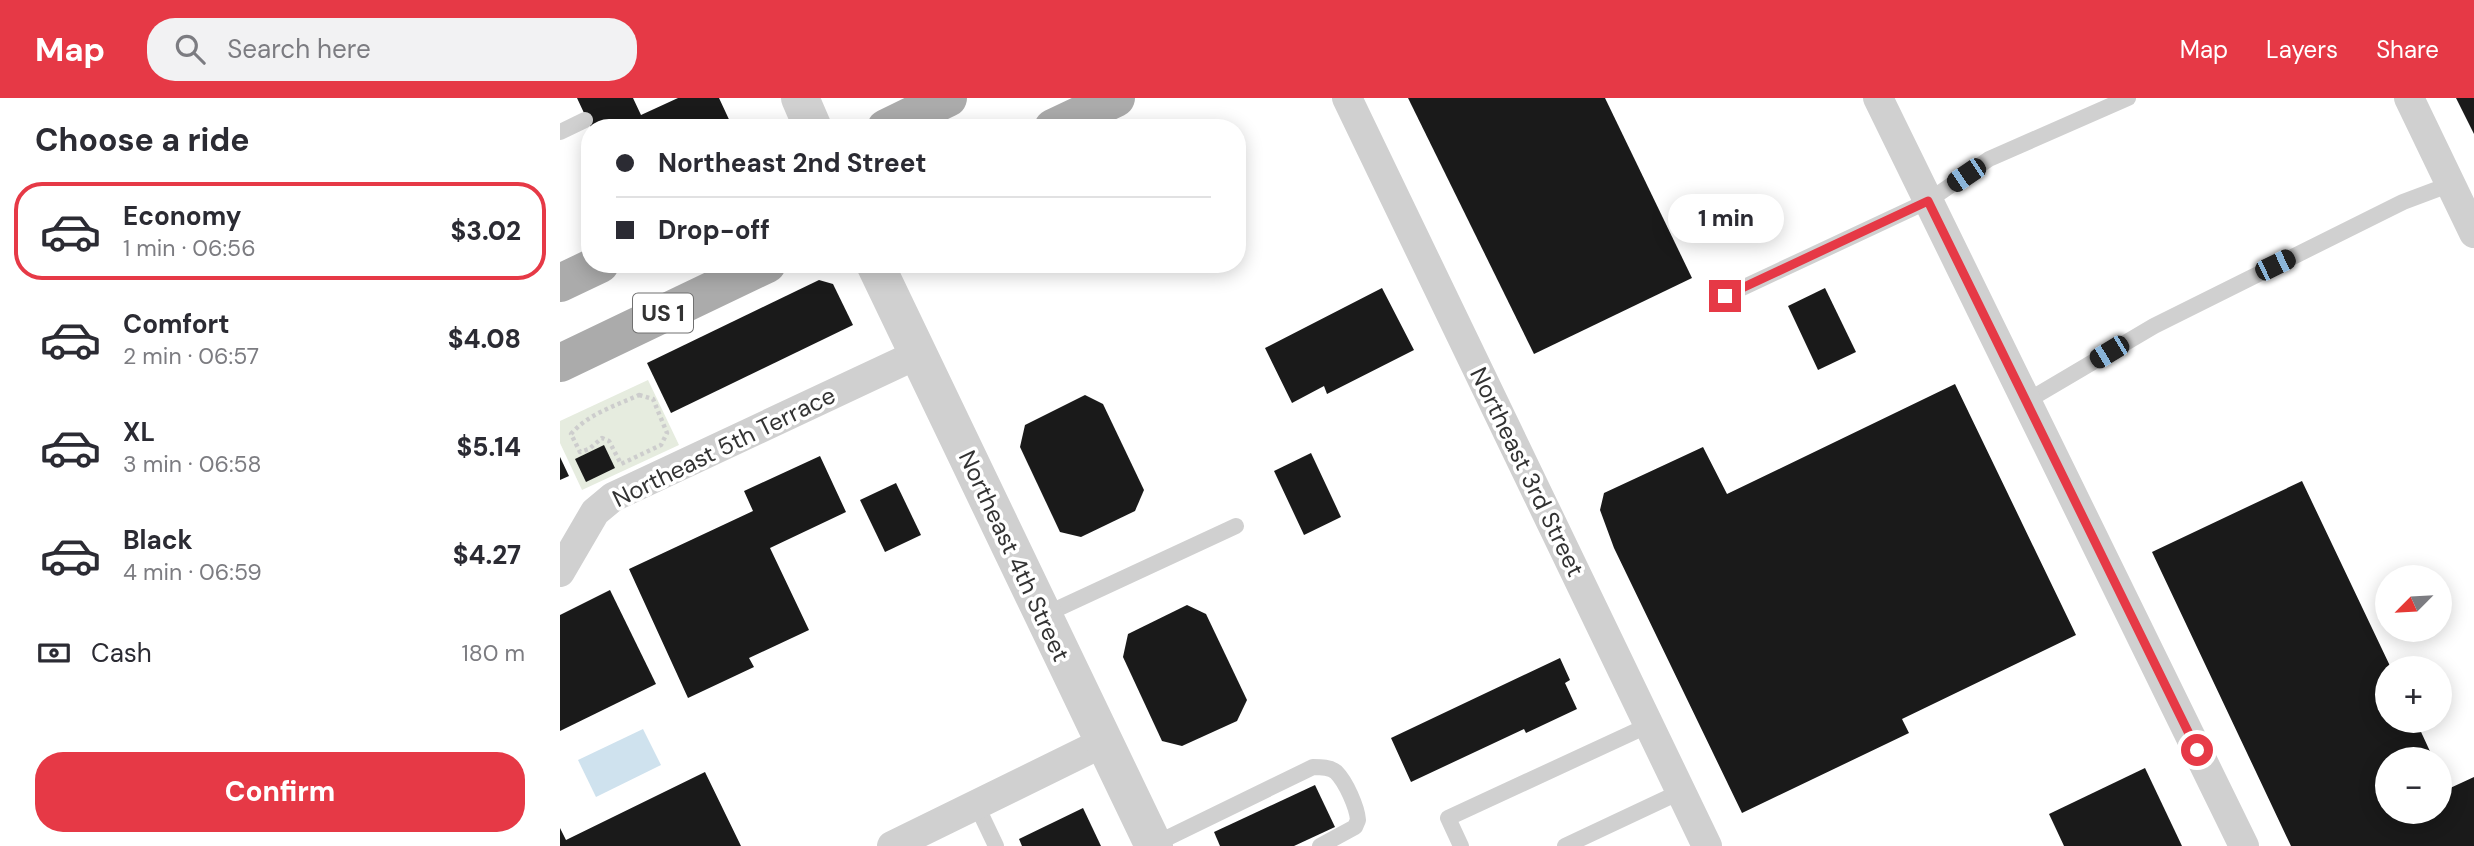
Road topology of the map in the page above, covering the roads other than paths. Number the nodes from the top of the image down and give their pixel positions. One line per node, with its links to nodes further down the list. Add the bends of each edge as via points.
1 (800, 98): 8 (street)
2 (947, 98): 9 (main road)
3 (1116, 98): 10 (main road)
4 (1347, 98): 27 (street, Northeast 3rd Street)
5 (1878, 98): 14 (street)
6 (2128, 98): 14 (lane, via 1989,159)
7 (2409, 98): 13 (street)
8 (809, 119)
9 (904, 119)
10 (1072, 119)
11 (581, 122): 12 (lane)
12 (560, 132)
13 (2451, 184): 15 (street); 23 (lane, via 2403,202 2154,326)
14 (1928, 201): 20 (lane); 23 (street)
15 (2474, 233)
16 (581, 273): 19 (main road)
17 (748, 273): 22 (main road, US 1)
18 (879, 273): 21 (street, Northeast 4th Street)
19 (560, 283)
20 (1725, 296)
21 (918, 354): 25 (street, Northeast 5th Terrace, via 613,497 595,512); 26 (street, Northeast 4th Street)
22 (560, 363)
23 (2027, 401): 38 (street)
24 (1236, 526): 26 (lane)
25 (560, 572)
26 (1042, 616): 28 (street, Northeast 4th Street)
27 (1649, 725): 29 (street, Northeast 3rd Street); 35 (lane, via 1448,818)
28 (1102, 743): 30 (street); 31 (street, Northeast 4th Street)
29 (1682, 791): 36 (lane); 37 (street, Northeast 3rd Street)
30 (976, 804): 32 (street); 33 (lane)
31 (1154, 845): 34 (lane, via 1313,767 1324,767 1334,770 1340,779 1358,820 1355,827)
32 (892, 846)
33 (996, 846)
34 (1320, 846)
35 (1461, 846)
36 (1565, 846)
37 (1707, 846)
38 (2244, 846)

